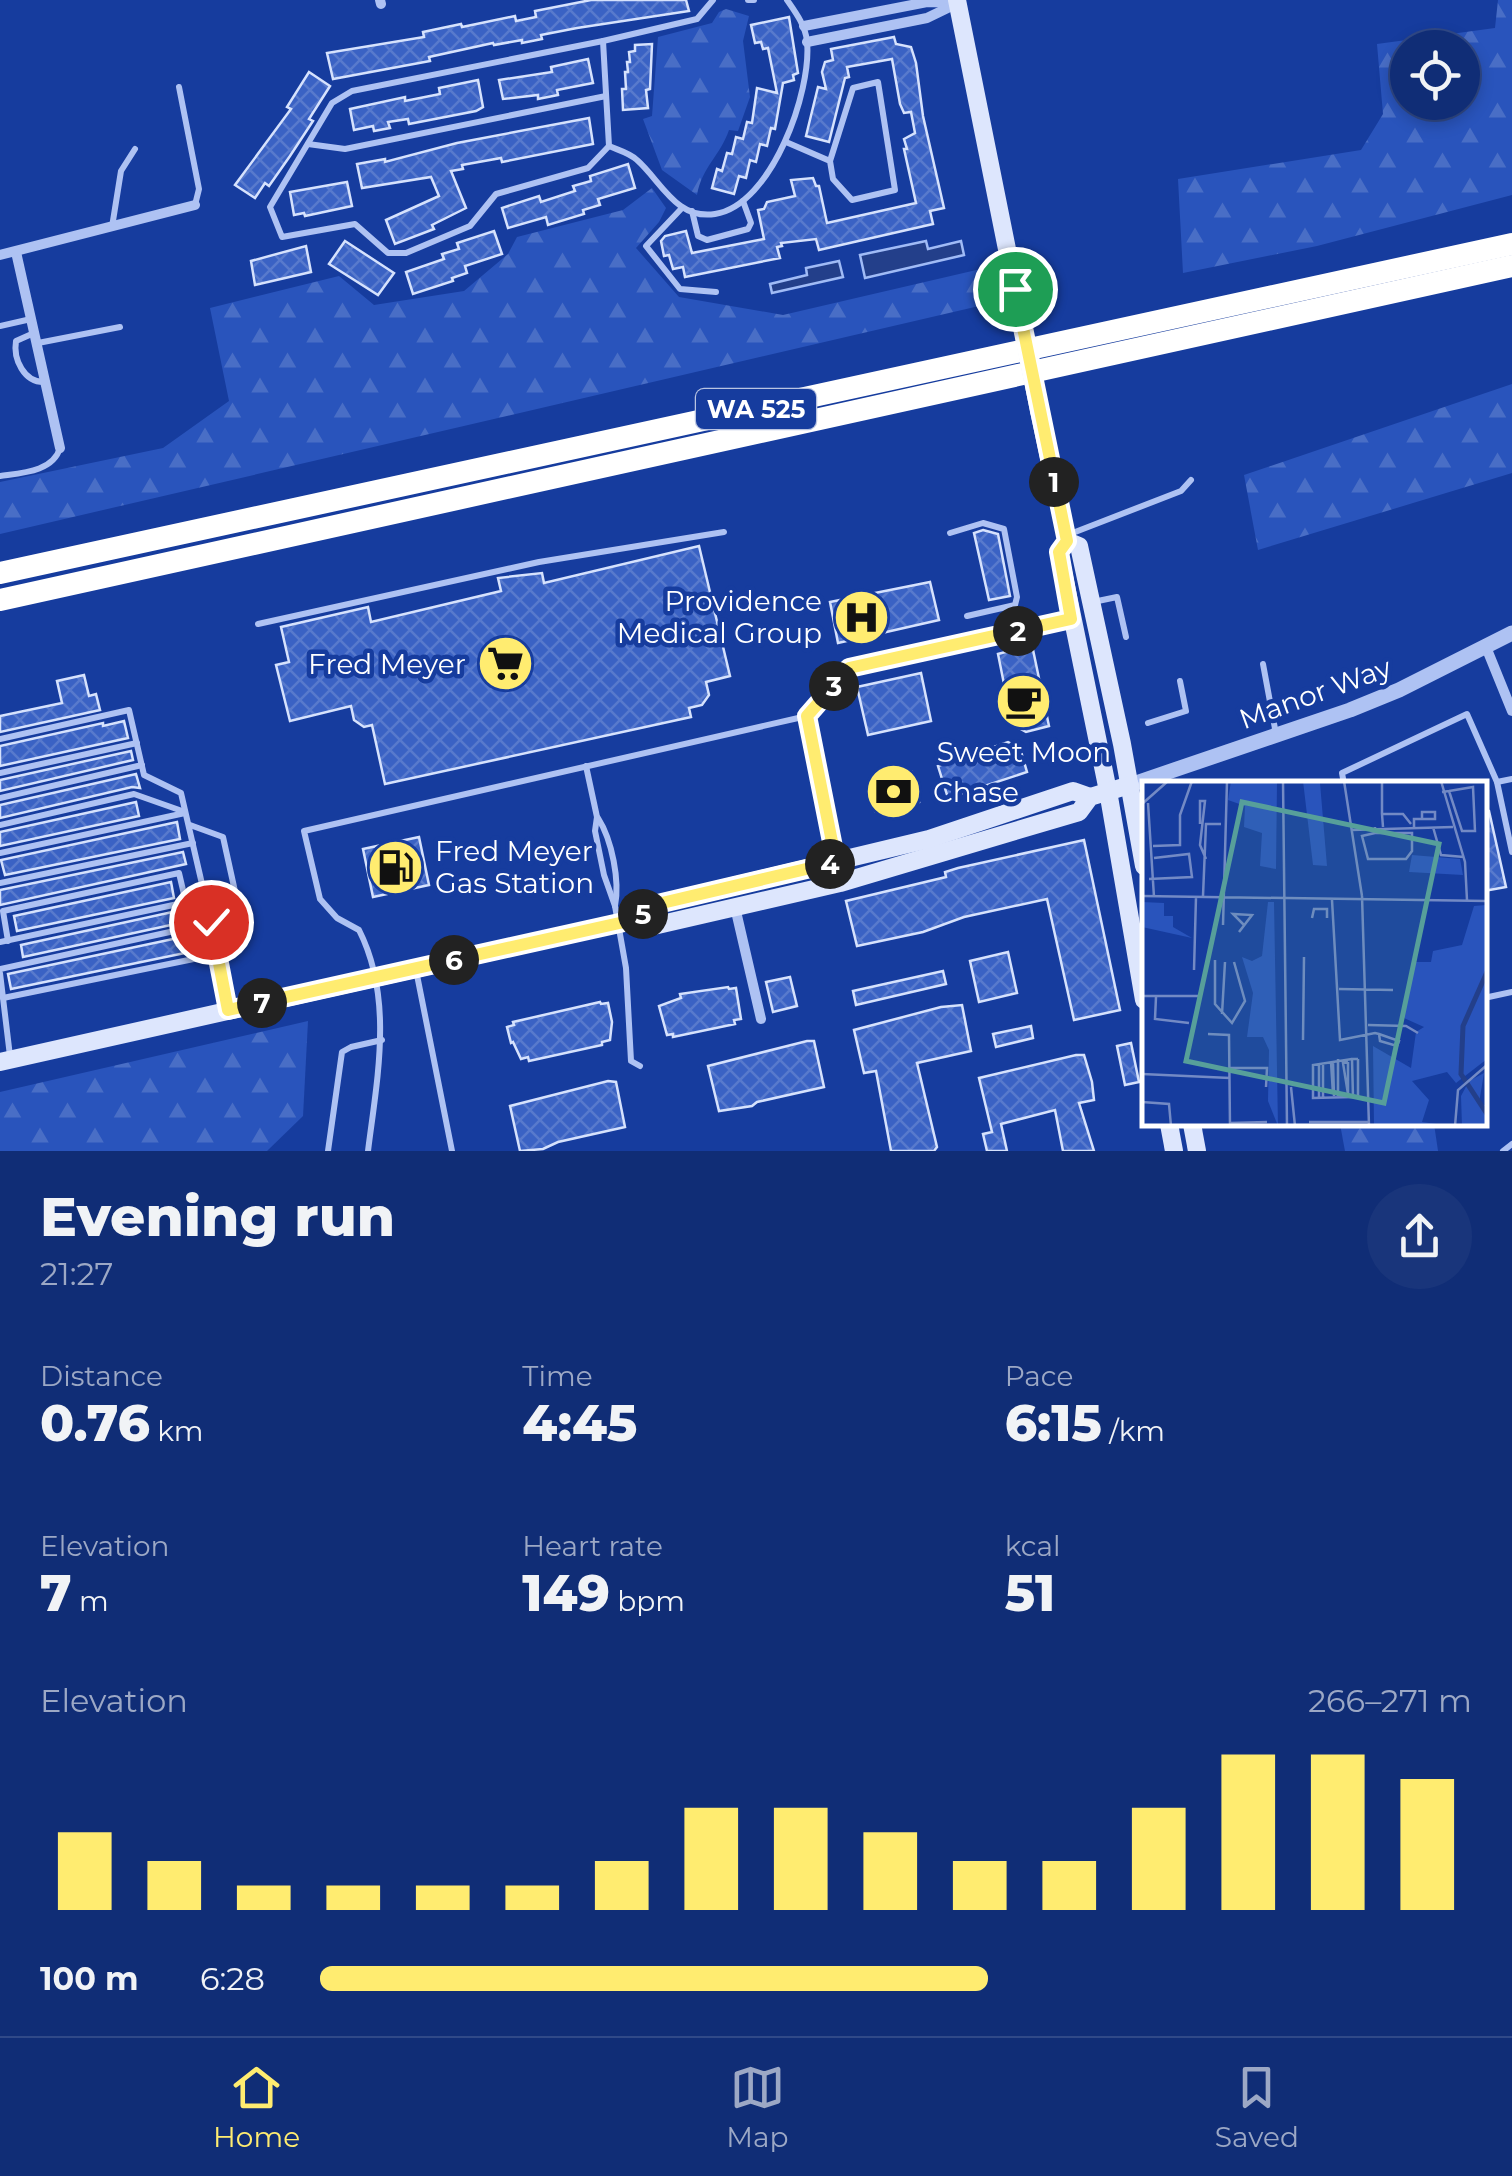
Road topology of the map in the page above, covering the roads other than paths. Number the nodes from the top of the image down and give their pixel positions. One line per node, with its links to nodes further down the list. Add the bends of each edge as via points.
1 (713, 0): 5 (lane, via 697,18)
2 (787, 0): 4 (lane)
3 (959, 1): 4 (street); 6 (street, via 927,18); 34 (main road, bridge)
4 (804, 26): 6 (lane)
5 (603, 41): 8 (lane); 10 (lane, via 352,91 332,103)
6 (807, 42): 9 (lane, via 806,72)
7 (179, 86): 15 (lane, via 199,190)
8 (606, 96): 10 (lane, via 346,149); 11 (lane)
9 (786, 142): 13 (lane); 14 (lane)
10 (308, 144): 11 (lane, via 270,207 282,237 356,224 388,253 406,253 470,226 496,194 588,168)
11 (609, 146): 16 (lane, via 634,157)
12 (135, 148): 18 (lane, via 121,171)
13 (830, 161): 13 (lane, via 834,179 852,200 895,190 878,82 852,88)
14 (744, 201): 17 (lane, via 714,214); 17 (lane, via 748,229 706,240 698,236)
15 (195, 206): 18 (street)
16 (681, 208): 17 (lane); 23 (lane, via 646,246 680,289)
17 (692, 210)
18 (112, 228): 20 (street)
19 (1512, 244): 35 (highway, WA 525)
20 (16, 252): 21 (street); 24 (street)
21 (0, 255)
22 (1512, 266): 36 (highway, WA 525)
23 (716, 292)
24 (31, 320): 25 (lane); 27 (street)
25 (0, 326)
26 (120, 327): 27 (lane)
27 (35, 338): 28 (street); 28 (lane, via 16,341 14,352 29,378)
28 (45, 382): 29 (street)
29 (60, 448): 30 (lane, via 48,465)
30 (0, 476)
31 (1191, 480): 34 (lane, via 1181,492)
32 (724, 532): 42 (lane, via 539,562)
33 (950, 533): 40 (lane, via 983,523 1004,529 1015,605)
34 (1066, 539): 38 (main road, via 1079,546); 41 (main road, via 1059,552)
35 (0, 573)
36 (96, 580): 37 (highway, WA 525); 39 (highway)
37 (0, 600)
38 (1092, 602): 44 (lane, via 1116,597); 60 (main road)
39 (0, 611)
40 (967, 616)
41 (1071, 619): 49 (lane, via 849,668); 61 (main road)
42 (258, 624)
43 (1512, 633): 45 (street, Manor Way)
44 (1126, 638)
45 (1486, 646): 48 (street); 51 (street, Manor Way, via 1399,690)
46 (1263, 664): 51 (lane)
47 (1180, 681): 50 (lane, via 1186,712)
48 (1512, 711)
49 (807, 716): 55 (lane); 70 (lane)
50 (1148, 723)
51 (1276, 736): 60 (street, Manor Way)
52 (0, 739): 53 (lane, via 129,710)
53 (136, 743): 54 (lane); 56 (lane)
54 (142, 766): 62 (lane); 63 (lane, via 144,774 181,792)
55 (586, 766): 75 (lane); 83 (lane, via 304,831 320,899 359,930)
56 (0, 772)
57 (1512, 779): 59 (lane)
58 (1343, 781): 59 (lane, via 1342,773 1467,714)
59 (1497, 782): 67 (lane)
60 (1130, 785): 61 (main road); 69 (main road)
61 (1099, 794): 70 (main road, via 1072,791); 74 (main road, via 1078,812 1042,824); 84 (main road)
62 (0, 798)
63 (186, 813): 64 (lane); 65 (lane, via 134,794); 68 (lane)
64 (189, 824): 66 (lane); 78 (lane, via 222,836 238,904 224,930)
65 (0, 825)
66 (193, 843): 71 (lane); 72 (lane)
67 (1512, 852)
68 (0, 853)
69 (1142, 854)
70 (836, 862): 76 (main road, via 645,907)
71 (0, 883)
72 (206, 898): 73 (lane); 77 (lane)
73 (186, 902): 79 (lane); 79 (lane, via 179,872 3,911)
74 (735, 908): 76 (main road, via 649,928); 89 (street)
75 (616, 914): 76 (main road); 81 (main road); 92 (lane, via 631,1062)
76 (642, 918)
77 (211, 922): 78 (lane); 82 (lane)
78 (214, 934): 80 (lane)
79 (4, 942)
80 (218, 954): 87 (lane); 88 (lane)
81 (416, 968): 83 (main road); 98 (lane)
82 (0, 971): 87 (lane)
83 (373, 978): 88 (main road); 90 (lane)
84 (1142, 991)
85 (1512, 992): 86 (lane)
86 (1487, 997)
87 (3, 998): 91 (lane)
88 (228, 1010): 91 (main road)
89 (761, 1019)
90 (382, 1040): 96 (lane, via 342,1052); 97 (lane)
91 (5, 1061)
92 (640, 1066)
93 (1169, 1126): 99 (main road)
94 (1192, 1126): 100 (main road)
95 (1512, 1144): 101 (lane)
96 (328, 1151)
97 (368, 1151)
98 (452, 1151)
99 (1174, 1151)
100 (1198, 1151)
101 (1502, 1151)

